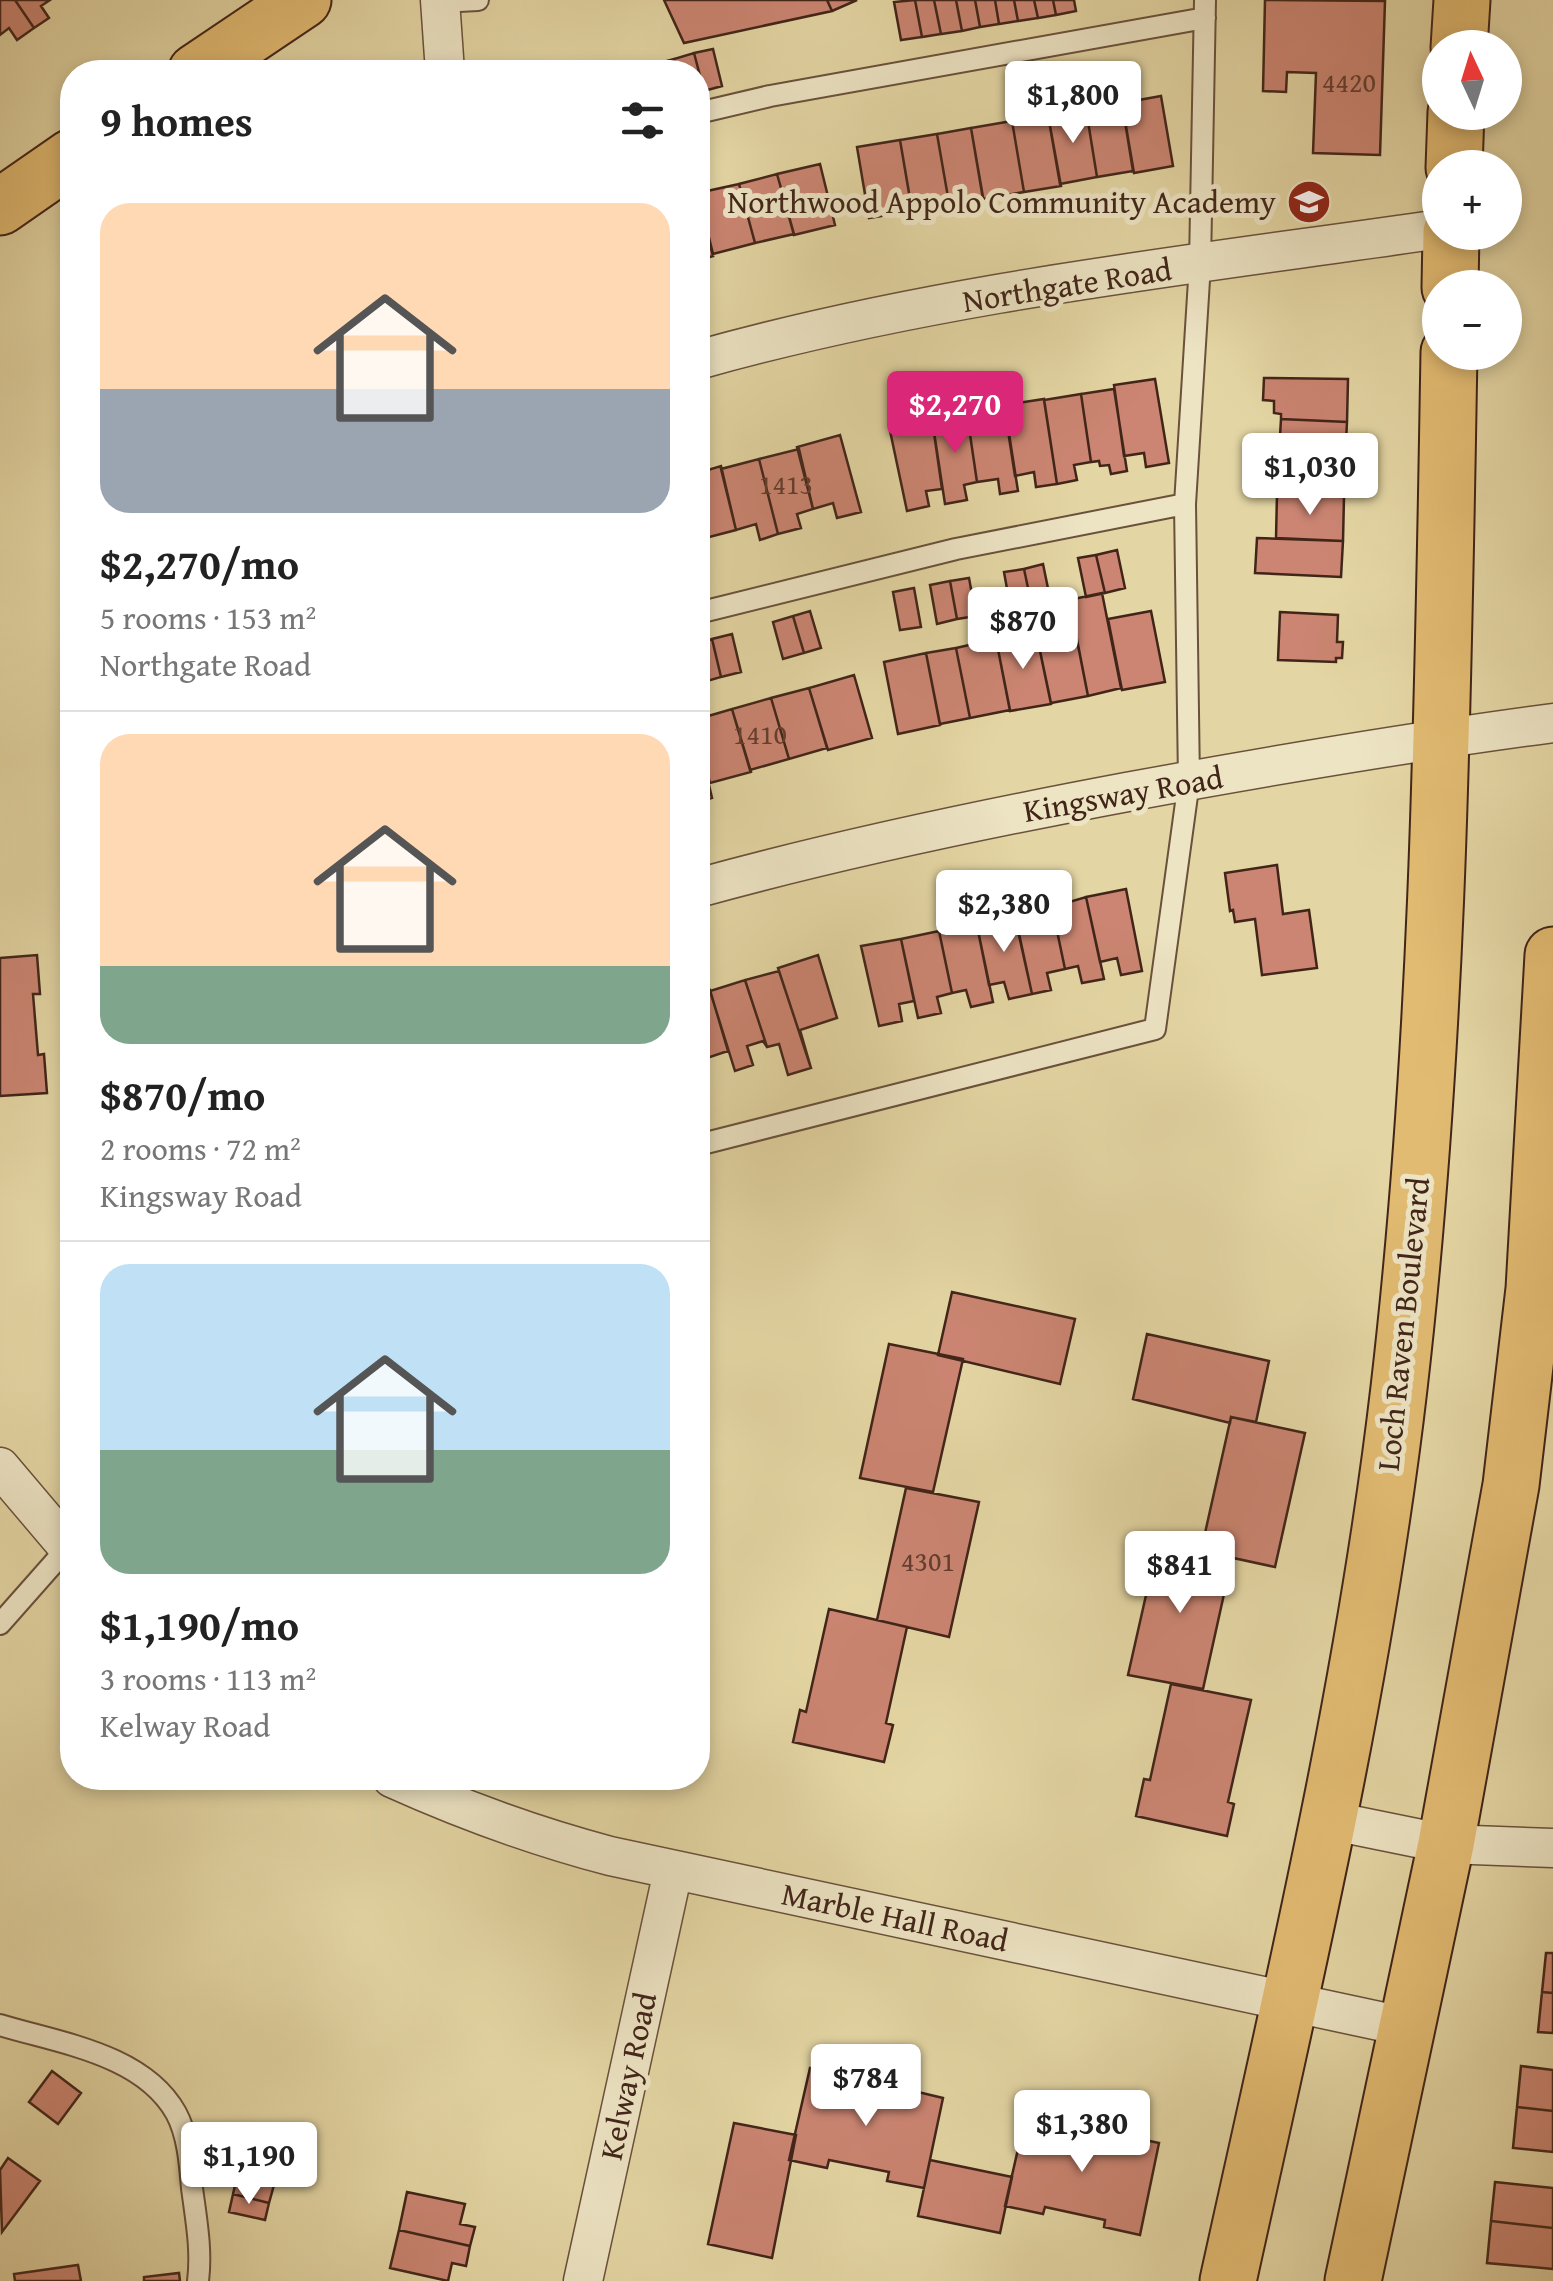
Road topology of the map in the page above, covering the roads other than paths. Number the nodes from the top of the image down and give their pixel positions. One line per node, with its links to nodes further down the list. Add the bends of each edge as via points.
1 (302, 0): 7 (main road)
2 (478, 0): 4 (lane)
3 (1462, 0): 6 (main road)
4 (440, 1): 8 (street)
5 (1205, 9): 9 (lane); 13 (lane)
6 (1461, 30)
7 (214, 60)
8 (444, 60)
9 (710, 110)
10 (60, 165): 11 (main road)
11 (0, 206)
12 (1422, 232): 13 (street, Northgate Road)
13 (1200, 264): 14 (street, Northgate Road, via 952,302); 16 (lane)
14 (710, 357)
15 (1449, 370): 19 (main road, Loch Raven Boulevard)
16 (1185, 504): 17 (lane, via 956,548); 20 (lane)
17 (710, 611)
18 (1553, 723): 19 (street, Kingsway Road)
19 (1442, 738): 20 (street, Kingsway Road); 30 (main road, Loch Raven Boulevard, via 1425,1124 1399,1390)
20 (1190, 781): 21 (street, Kingsway Road, via 1019,812); 23 (lane, via 1155,1029)
21 (710, 885)
22 (1553, 955): 24 (main road)
23 (710, 1142)
24 (1544, 1289): 31 (main road)
25 (0, 1467): 26 (street)
26 (60, 1538)
27 (60, 1561): 28 (lane)
28 (0, 1624)
29 (420, 1790): 33 (street, Marble Hall Road, via 549,1840)
30 (1328, 1820): 31 (street); 34 (main road, Loch Raven Boulevard)
31 (1446, 1844): 32 (street); 36 (main road)
32 (1553, 1848)
33 (673, 1871): 34 (street, Marble Hall Road); 38 (street, Kelway Road)
34 (1290, 2000): 36 (street, Marble Hall Road); 39 (main road, Loch Raven Boulevard)
35 (0, 2025): 37 (lane, via 116,2061 153,2082 177,2114 188,2150)
36 (1407, 2027): 40 (main road)
37 (198, 2281)
38 (583, 2281)
39 (1228, 2281)
40 (1353, 2281)

